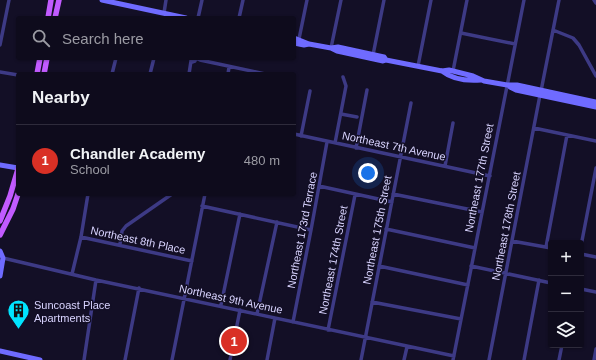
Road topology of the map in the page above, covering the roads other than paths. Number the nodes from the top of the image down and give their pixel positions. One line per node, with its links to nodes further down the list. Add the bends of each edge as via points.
1 (9, 0): 29 (street)
2 (52, 0): 18 (main road)
3 (59, 0): 19 (main road)
4 (102, 0): 17 (main road)
5 (166, 0): 17 (street)
6 (202, 0): 21 (street)
7 (243, 0): 22 (street)
8 (307, 0): 25 (street)
9 (341, 0): 30 (street)
10 (384, 0): 31 (street)
11 (431, 0): 39 (street)
12 (467, 0): 24 (street)
13 (524, 0): 28 (street, Northeast 177th Street)
14 (559, 0): 23 (street, Northeast 178th Street)
15 (594, 0): 16 (street)
16 (596, 3)
17 (164, 13): 20 (main road)
18 (48, 16)
19 (55, 16)
20 (177, 16)
21 (198, 16)
22 (239, 16)
23 (553, 30): 53 (street, via 573,38); 59 (street, Northeast 178th Street)
24 (461, 33): 28 (street); 42 (street)
25 (297, 38): 27 (main road)
26 (296, 43): 27 (main road)
27 (309, 44): 30 (main road)
28 (515, 44): 56 (street, Northeast 177th Street)
29 (0, 45)
30 (331, 48): 31 (main road, via 338,47); 37 (main road)
31 (373, 55): 37 (main road, via 384,57)
32 (47, 60): 46 (main road)
33 (116, 60): 47 (street)
34 (154, 60): 48 (street)
35 (193, 60): 49 (street)
36 (198, 60): 40 (street)
37 (386, 60): 39 (main road)
38 (39, 61): 44 (main road); 45 (main road)
39 (418, 66): 41 (main road)
40 (230, 67): 50 (street); 51 (street)
41 (442, 71): 42 (main road); 55 (main road, via 448,76)
42 (453, 71): 55 (main road)
43 (0, 72): 52 (street)
44 (37, 72)
45 (40, 72)
46 (44, 72)
47 (112, 72)
48 (150, 72)
49 (190, 72)
50 (229, 72)
51 (254, 72)
52 (16, 75)
53 (596, 76)
54 (343, 77): 63 (street, via 346,86)
55 (480, 80): 56 (main road)
56 (507, 85): 59 (main road, via 516,90); 80 (street, Northeast 177th Street)
57 (367, 90): 73 (street)
58 (310, 91): 69 (street)
59 (541, 93): 60 (main road); 62 (main road); 66 (street, Northeast 178th Street)
60 (596, 102)
61 (411, 103): 74 (street, Northeast 175th Street)
62 (596, 107)
63 (340, 114): 64 (street); 72 (street)
64 (357, 117)
65 (453, 123): 76 (street)
66 (534, 128): 68 (street); 99 (street, Northeast 178th Street)
67 (296, 135): 69 (street, Northeast 7th Avenue)
68 (567, 135): 70 (street); 101 (street)
69 (301, 136): 71 (street, Northeast 7th Avenue)
70 (596, 141)
71 (327, 142): 72 (street, Northeast 7th Avenue); 81 (street, Northeast 173rd Terrace)
72 (335, 143): 73 (street, Northeast 7th Avenue)
73 (356, 148): 74 (street, Northeast 7th Avenue)
74 (400, 157): 76 (street, Northeast 7th Avenue); 82 (street, Northeast 175th Street)
75 (0, 165): 78 (main road)
76 (445, 166): 80 (street, Northeast 7th Avenue)
77 (596, 168): 98 (street)
78 (16, 169)
79 (16, 176): 92 (main road)
80 (490, 176): 90 (street, Northeast 177th Street)
81 (319, 186): 83 (street); 95 (street, Northeast 173rd Terrace)
82 (393, 194): 88 (street, Northeast 175th Street); 90 (street)
83 (355, 195): 88 (street); 128 (street, Northeast 174th Street)
84 (17, 196): 96 (main road)
85 (88, 196): 97 (street)
86 (169, 196): 100 (street, via 126,226 122,231)
87 (204, 196): 89 (street)
88 (392, 202): 94 (street, Northeast 175th Street)
89 (202, 206): 91 (street); 107 (street)
90 (482, 212): 102 (street, Northeast 177th Street)
91 (240, 214): 93 (street); 122 (street)
92 (0, 220)
93 (277, 222): 95 (street); 124 (street)
94 (386, 229): 102 (street); 108 (street, Northeast 175th Street)
95 (312, 230): 127 (street, Northeast 173rd Terrace)
96 (0, 235)
97 (80, 237): 100 (street, Northeast 8th Place); 110 (street)
98 (582, 240)
99 (512, 241): 101 (street); 111 (street, Northeast 178th Street)
100 (120, 244): 107 (street, Northeast 8th Place)
101 (546, 247)
102 (475, 248): 109 (street, Northeast 177th Street)
103 (0, 251): 106 (main road)
104 (584, 255): 105 (street)
105 (596, 257)
106 (4, 258): 110 (street, Northeast 9th Avenue); 112 (main road)
107 (192, 261): 120 (street)
108 (379, 266): 116 (street); 121 (street, Northeast 175th Street)
109 (471, 266): 111 (street); 116 (street, Northeast 177th Street)
110 (72, 274): 113 (street, Northeast 9th Avenue)
111 (505, 274): 114 (street); 143 (street, Northeast 178th Street)
112 (0, 276)
113 (96, 280): 117 (street, Northeast 9th Avenue); 136 (street)
114 (539, 280): 115 (street); 144 (street)
115 (548, 282)
116 (468, 284): 126 (street, Northeast 177th Street)
117 (139, 288): 120 (street, Northeast 9th Avenue); 137 (street)
118 (584, 290): 119 (street)
119 (596, 292)
120 (184, 298): 122 (street, Northeast 9th Avenue); 138 (street)
121 (372, 302): 126 (street); 129 (street, Northeast 175th Street)
122 (221, 305): 123 (street, Northeast 9th Avenue)
123 (240, 310): 124 (street, Northeast 9th Avenue); 139 (street)
124 (257, 314): 125 (street, Northeast 9th Avenue)
125 (275, 318): 127 (street, Northeast 9th Avenue); 140 (street)
126 (461, 319): 134 (street, Northeast 177th Street)
127 (293, 322): 128 (street, Northeast 9th Avenue)
128 (328, 330): 129 (street, Northeast 9th Avenue)
129 (365, 337): 130 (street, Northeast 9th Avenue); 141 (street, Northeast 175th Street)
130 (407, 347): 134 (street, Northeast 9th Avenue); 142 (street)
131 (561, 348): 145 (street)
132 (596, 349): 146 (street)
133 (0, 351): 135 (main road)
134 (454, 358)
135 (40, 360)
136 (84, 360)
137 (125, 360)
138 (172, 360)
139 (230, 360)
140 (267, 360)
141 (361, 360)
142 (404, 360)
143 (489, 360)
144 (524, 360)
145 (559, 360)
146 (594, 360)

